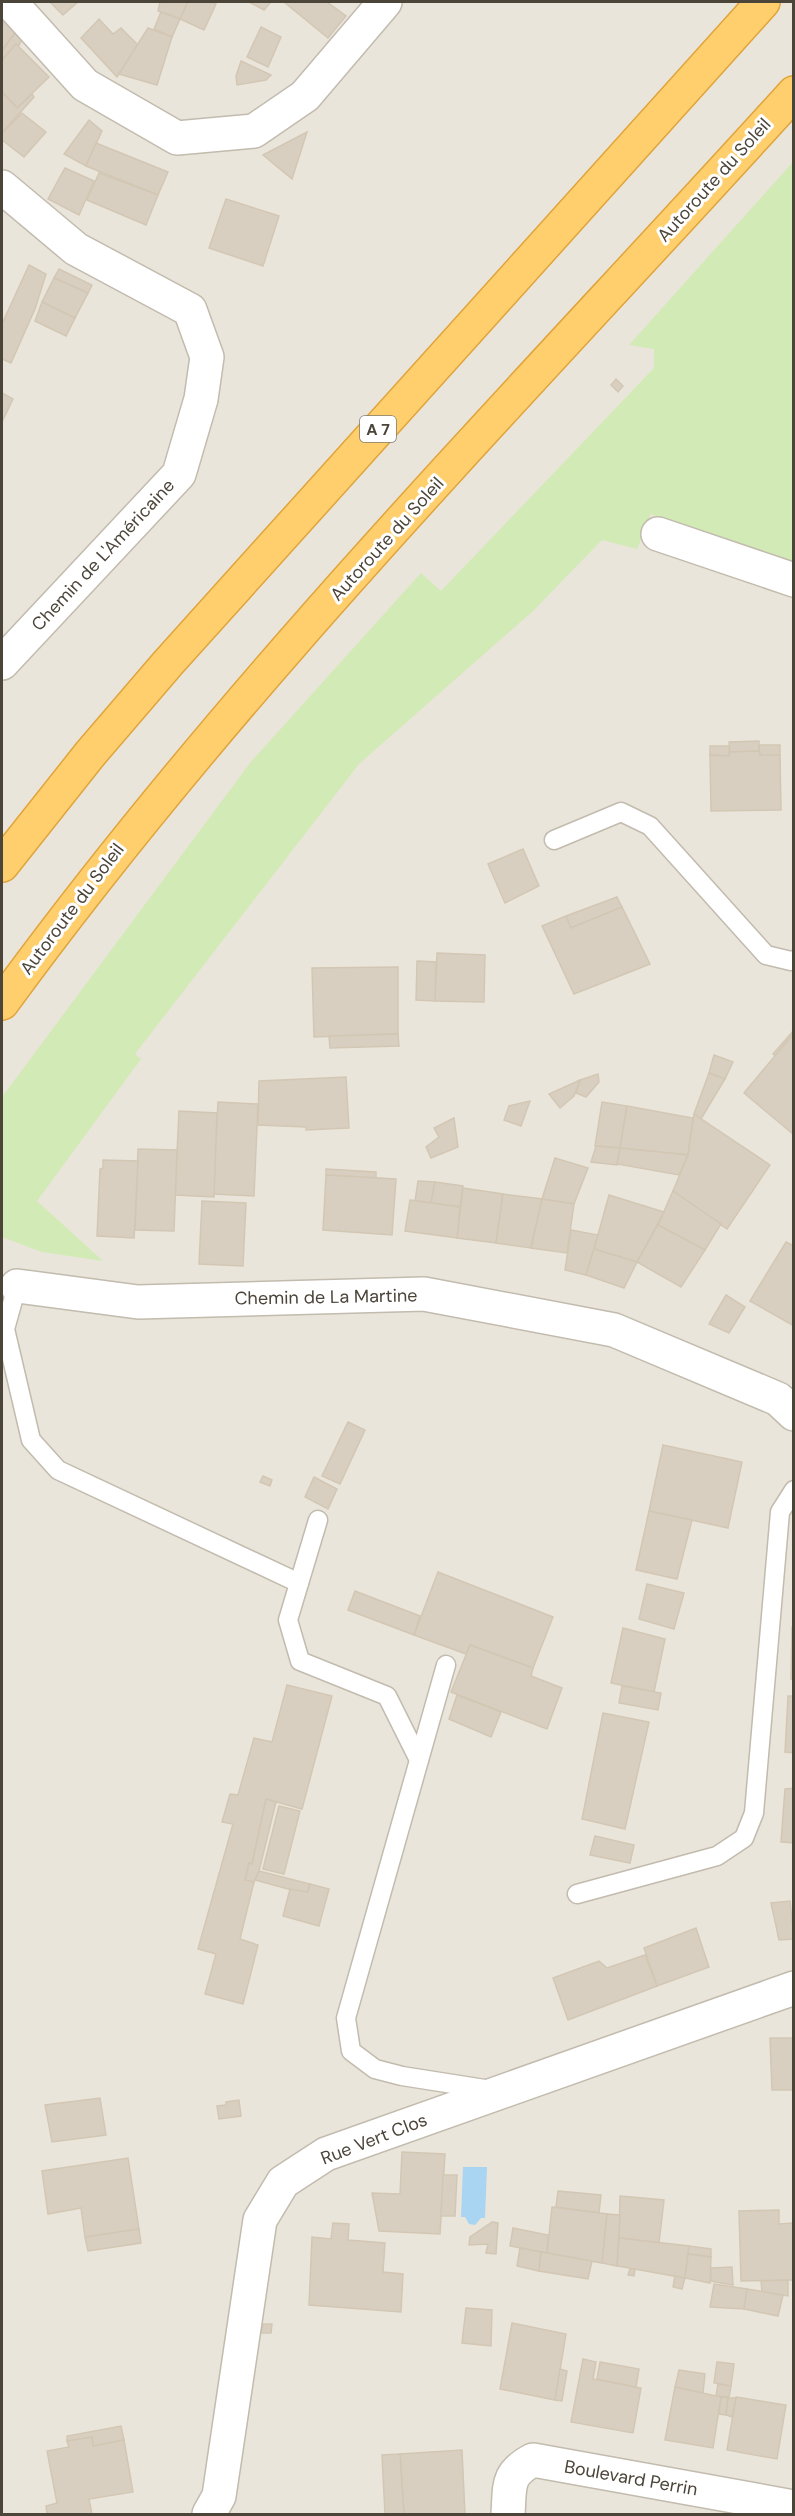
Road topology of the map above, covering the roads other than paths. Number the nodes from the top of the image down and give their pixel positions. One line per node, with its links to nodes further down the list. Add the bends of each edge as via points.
1 (10, 2): 2 (street, via 85,85 177,138 254,131 305,96)
2 (385, 2)
3 (763, 2): 10 (highway, A 7, via 168,663)
4 (794, 93): 12 (highway, Autoroute du Soleil, via 410,512 215,733 69,911)
5 (2, 187): 8 (street, Chemin de L'Américaine, via 76,249 190,310 207,357 201,399 179,474)
6 (658, 534): 7 (street)
7 (794, 580)
8 (2, 663)
9 (554, 840): 11 (lane, via 621,812 650,826 766,955)
10 (2, 865)
11 (794, 960)
12 (2, 1003)
13 (17, 1286): 14 (street, Chemin de La Martine, via 138,1302 423,1294 614,1330 778,1399); 17 (lane, via 5,1329 31,1440 58,1470)
14 (794, 1414)
15 (794, 1490): 20 (lane, via 780,1512 754,1813 744,1838 717,1856)
16 (318, 1520): 17 (lane)
17 (299, 1583): 19 (lane, via 288,1620 300,1661 387,1696)
18 (446, 1665): 19 (lane)
19 (419, 1760): 22 (lane, via 346,2018 351,2051 375,2069)
20 (578, 1894)
21 (794, 1988): 22 (street, Rue Vert Clos)
22 (501, 2091): 24 (street, Rue Vert Clos, via 326,2154 283,2182 260,2220 219,2496)
23 (794, 2507): 25 (street, Boulevard Perrin, via 533,2460 519,2467 510,2478)
24 (209, 2514)
25 (508, 2514)

